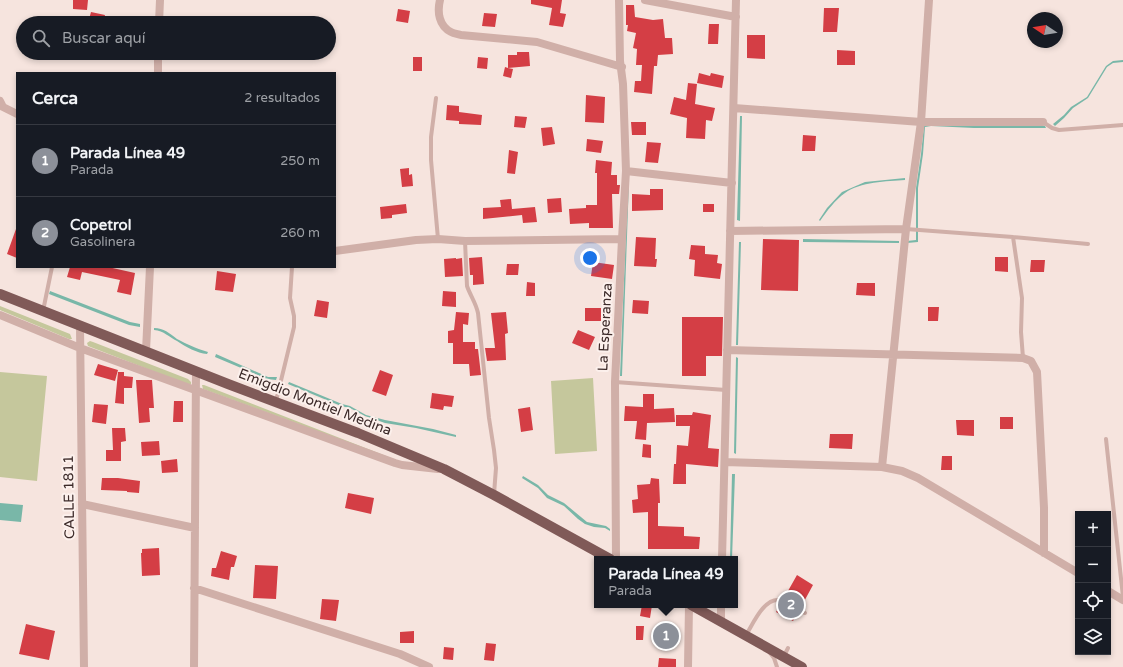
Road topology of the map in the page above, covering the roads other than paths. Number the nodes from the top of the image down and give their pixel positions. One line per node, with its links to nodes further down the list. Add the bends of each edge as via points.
1 (160, 0): 7 (street)
2 (440, 0): 10 (street, via 439,17 443,26 452,33 537,42)
3 (619, 0): 10 (street, La Esperanza)
4 (644, 0): 8 (street)
5 (736, 0): 8 (street)
6 (930, 0): 16 (street)
7 (160, 16)
8 (736, 17): 14 (street)
9 (158, 60): 11 (street)
10 (622, 67): 19 (street, La Esperanza)
11 (158, 72)
12 (436, 98): 24 (lane, via 431,160)
13 (0, 101): 15 (street, via 3,107)
14 (734, 108): 16 (street); 20 (street)
15 (16, 114)
16 (921, 122): 17 (street); 21 (street)
17 (1043, 122): 18 (lane, via 1059,130)
18 (1123, 125)
19 (626, 171): 20 (street); 25 (street, La Esperanza)
20 (732, 183): 22 (street)
21 (906, 229): 22 (street); 23 (lane); 39 (street)
22 (730, 231): 37 (street)
23 (1013, 236): 27 (lane); 40 (lane, via 1022,298)
24 (438, 239): 26 (street); 28 (street)
25 (622, 239): 26 (street); 42 (street, La Esperanza)
26 (465, 240): 50 (lane, via 467,286 477,306 494,450)
27 (1088, 244)
28 (336, 252)
29 (52, 268): 33 (lane)
30 (150, 268): 38 (street)
31 (292, 268): 45 (lane, via 290,298 294,322)
32 (0, 294): 33 (main road, Emigdio Montiel Medina)
33 (43, 311): 35 (main road, Emigdio Montiel Medina)
34 (0, 315): 36 (street)
35 (80, 326): 36 (street, CALLE 1811); 38 (main road, Emigdio Montiel Medina)
36 (80, 348): 44 (street); 51 (street, CALLE 1811)
37 (728, 350): 39 (street); 43 (street)
38 (146, 351): 41 (main road, Emigdio Montiel Medina)
39 (894, 354): 40 (street); 48 (street)
40 (1023, 358): 53 (street, via 1031,361 1037,372)
41 (196, 371): 44 (street); 45 (main road, Emigdio Montiel Medina)
42 (615, 382): 43 (lane); 55 (street, La Esperanza)
43 (726, 390): 47 (street)
44 (196, 391): 49 (street, via 395,464); 52 (street)
45 (276, 402): 49 (main road, Emigdio Montiel Medina)
46 (1106, 439): 60 (lane)
47 (725, 462): 48 (street); 56 (street)
48 (882, 467): 53 (street, via 902,471 918,478)
49 (444, 469): 50 (main road, Emigdio Montiel Medina)
50 (494, 495): 54 (main road, Emigdio Montiel Medina)
51 (82, 504): 52 (street); 68 (street, CALLE 1811)
52 (194, 528): 58 (street)
53 (1044, 553): 57 (street)
54 (605, 556)
55 (616, 556)
56 (722, 556)
57 (1075, 571)
58 (194, 588): 69 (street); 70 (street, via 400,654)
59 (1111, 593): 60 (street)
60 (1123, 599)
61 (690, 608): 71 (street)
62 (695, 608): 65 (main road)
63 (721, 608): 65 (street)
64 (804, 613): 66 (lane, via 780,600 772,601 765,604)
65 (721, 622): 66 (main road)
66 (746, 635): 67 (main road)
67 (763, 645): 72 (lane, via 774,658); 73 (main road, via 786,652)
68 (85, 667)
69 (194, 667)
70 (429, 667)
71 (688, 667)
72 (777, 667)
73 (802, 667)

